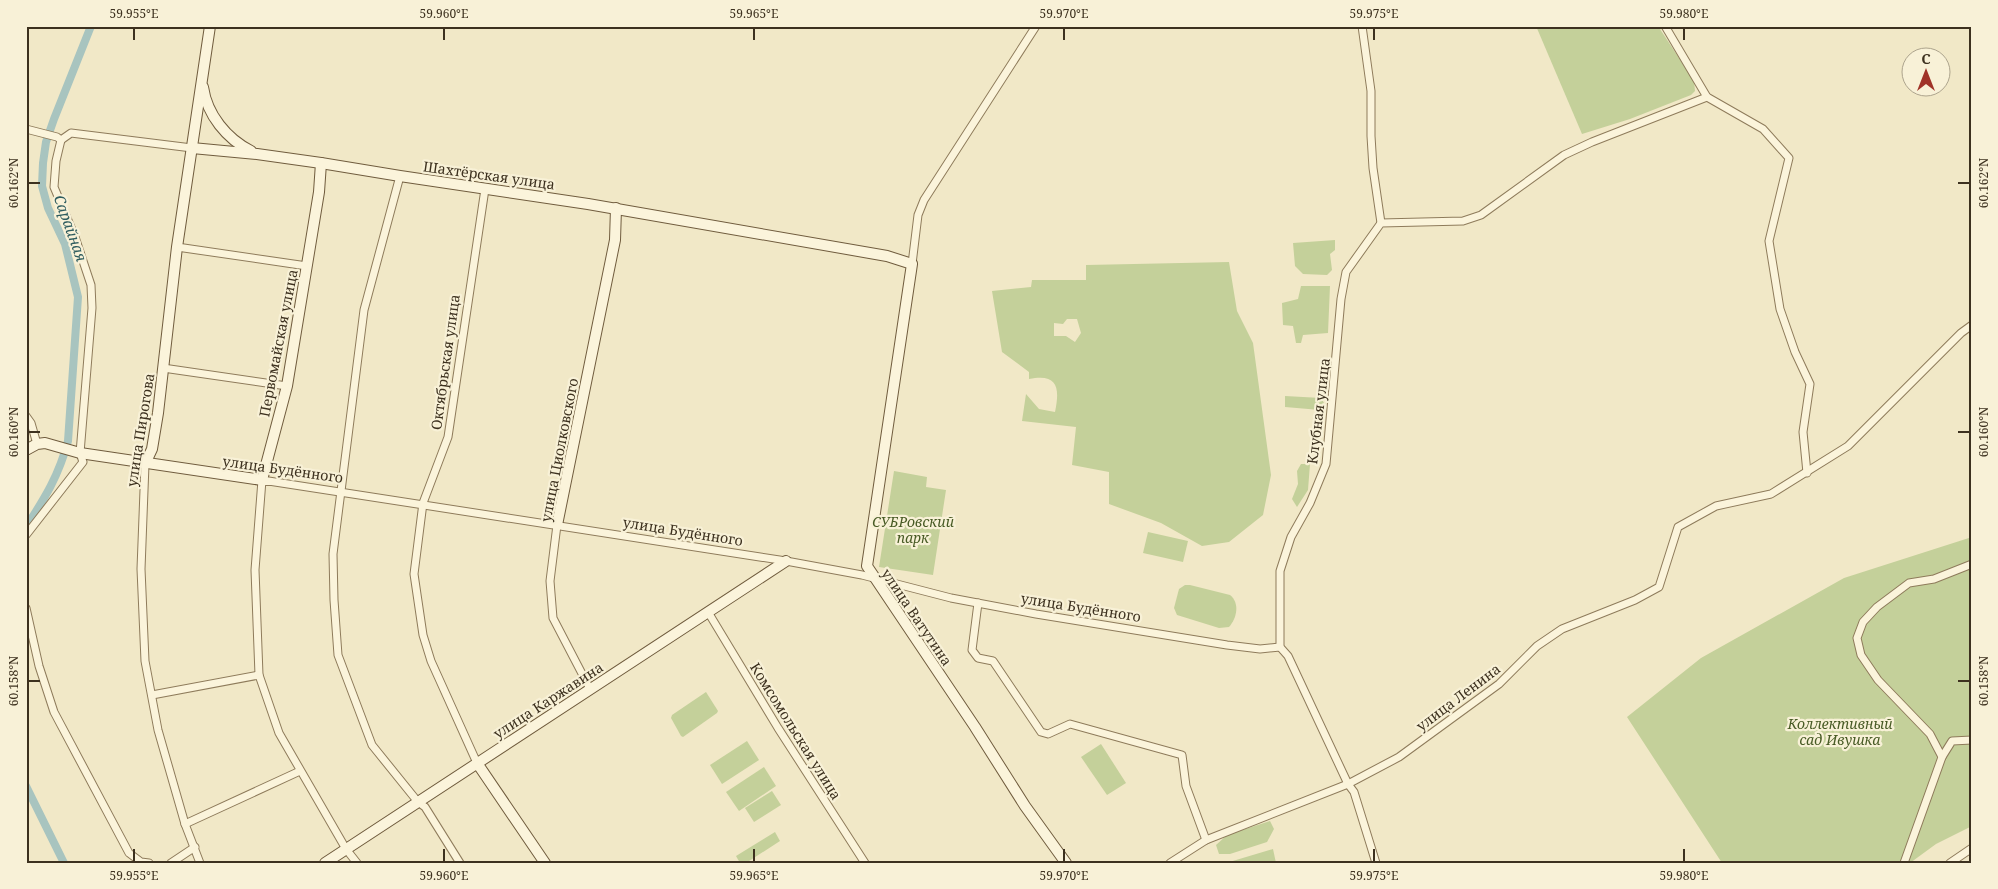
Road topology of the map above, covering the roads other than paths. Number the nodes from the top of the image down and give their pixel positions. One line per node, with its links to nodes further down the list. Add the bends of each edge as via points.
1 (210, 26): 5 (street, улица Пирогова)
2 (1036, 26): 17 (street, via 924,200 918,215)
3 (1362, 26): 15 (street, via 1371,91 1373,168)
4 (1666, 26): 6 (street)
5 (202, 79): 9 (street, улица Пирогова); 10 (street, via 215,119 232,139)
6 (1707, 97): 15 (street, via 1564,155 1481,215 1463,220); 27 (street, via 1763,129 1789,158 1770,241 1780,309 1810,384 1803,432)
7 (26, 129): 8 (street)
8 (59, 138): 9 (street, Шахтёрская улица, via 71,133); 25 (street, via 54,187 91,285)
9 (192, 148): 10 (street, Шахтёрская улица); 16 (street, улица Пирогова)
10 (257, 154): 11 (street, Шахтёрская улица)
11 (321, 163): 12 (street, Шахтёрская улица); 18 (street, Первомайская улица)
12 (400, 176): 13 (street, Шахтёрская улица); 29 (street, via 364,310)
13 (486, 189): 14 (street, Шахтёрская улица); 30 (street, Октябрьская улица, via 448,437)
14 (616, 208): 17 (street, Шахтёрская улица, via 887,256); 31 (street, улица Циолковского, via 615,240)
15 (1381, 223): 39 (street, Клубная улица, via 1346,272 1340,299 1326,464 1310,504 1291,537 1280,571)
16 (177, 247): 18 (street); 20 (street, улица Пирогова)
17 (912, 264): 35 (street, улица Ватутина, via 867,566)
18 (307, 266): 21 (street, Первомайская улица)
19 (1972, 325): 27 (street, улица Ленина, via 1848,446)
20 (163, 368): 21 (street); 26 (street, улица Пирогова, via 152,449)
21 (287, 386): 28 (street, Первомайская улица)
22 (26, 416): 23 (street)
23 (37, 444): 24 (street); 25 (street, улица Будённого, via 45,443)
24 (26, 450)
25 (80, 454): 26 (street, улица Будённого); 32 (street, via 83,462)
26 (146, 464): 28 (street, улица Будённого); 42 (street, улица Пирогова, via 141,569 145,661)
27 (1807, 473): 47 (street, улица Ленина, via 1772,494 1716,506 1678,527 1659,587 1562,629 1537,646 1499,684 1427,737 1399,757)
28 (262, 480): 29 (street, улица Будённого); 40 (street, Первомайская улица, via 255,570)
29 (340, 491): 30 (street, улица Будённого); 48 (street, via 333,554 338,655 372,745)
30 (423, 503): 31 (street, улица Будённого); 45 (street, Октябрьская улица, via 414,574 423,635 441,687)
31 (557, 525): 33 (street, улица Будённого); 41 (street, улица Циолковского, via 550,582 553,618)
32 (26, 535)
33 (786, 561): 35 (street, улица Будённого); 38 (street, улица Каржавина)
34 (1972, 564): 44 (street, via 1934,579 1910,583 1877,607 1863,622 1857,638 1861,655 1878,680 1930,734)
35 (875, 579): 36 (street, улица Будённого); 62 (street, улица Ватутина)
36 (978, 603): 39 (street, улица Будённого, via 1227,644); 50 (street, via 972,650 978,658 993,661 1041,732 1048,734 1070,724 1182,754 1186,786)
37 (26, 608): 54 (street, via 54,712 130,853 141,862)
38 (708, 612): 41 (street, улица Каржавина); 61 (street, Комсомольская улица)
39 (1280, 647): 47 (street, via 1288,656)
40 (259, 675): 42 (street); 46 (street, Первомайская улица, via 279,733)
41 (590, 689): 45 (street, улица Каржавина)
42 (152, 695): 49 (street, улица Пирогова, via 158,730)
43 (1972, 740): 44 (street, via 1952,741)
44 (1942, 757): 65 (street)
45 (477, 763): 48 (street, улица Каржавина); 60 (street, Октябрьская улица)
46 (300, 771): 49 (street); 53 (street, Первомайская улица)
47 (1348, 784): 50 (street, улица Ленина); 64 (street, via 1354,792)
48 (418, 802): 53 (street, улица Каржавина); 59 (street, via 425,807)
49 (185, 824): 51 (street, улица Пирогова)
50 (1206, 840): 63 (street, улица Ленина)
51 (195, 847): 55 (street); 56 (street, улица Пирогова)
52 (1972, 848): 66 (street)
53 (346, 849): 57 (street, улица Каржавина); 58 (street, Первомайская улица)
54 (149, 863)
55 (171, 863)
56 (200, 863)
57 (325, 863)
58 (357, 863)
59 (460, 863)
60 (545, 863)
61 (864, 863)
62 (1066, 863)
63 (1170, 863)
64 (1376, 863)
65 (1904, 863)
66 (1950, 863)

